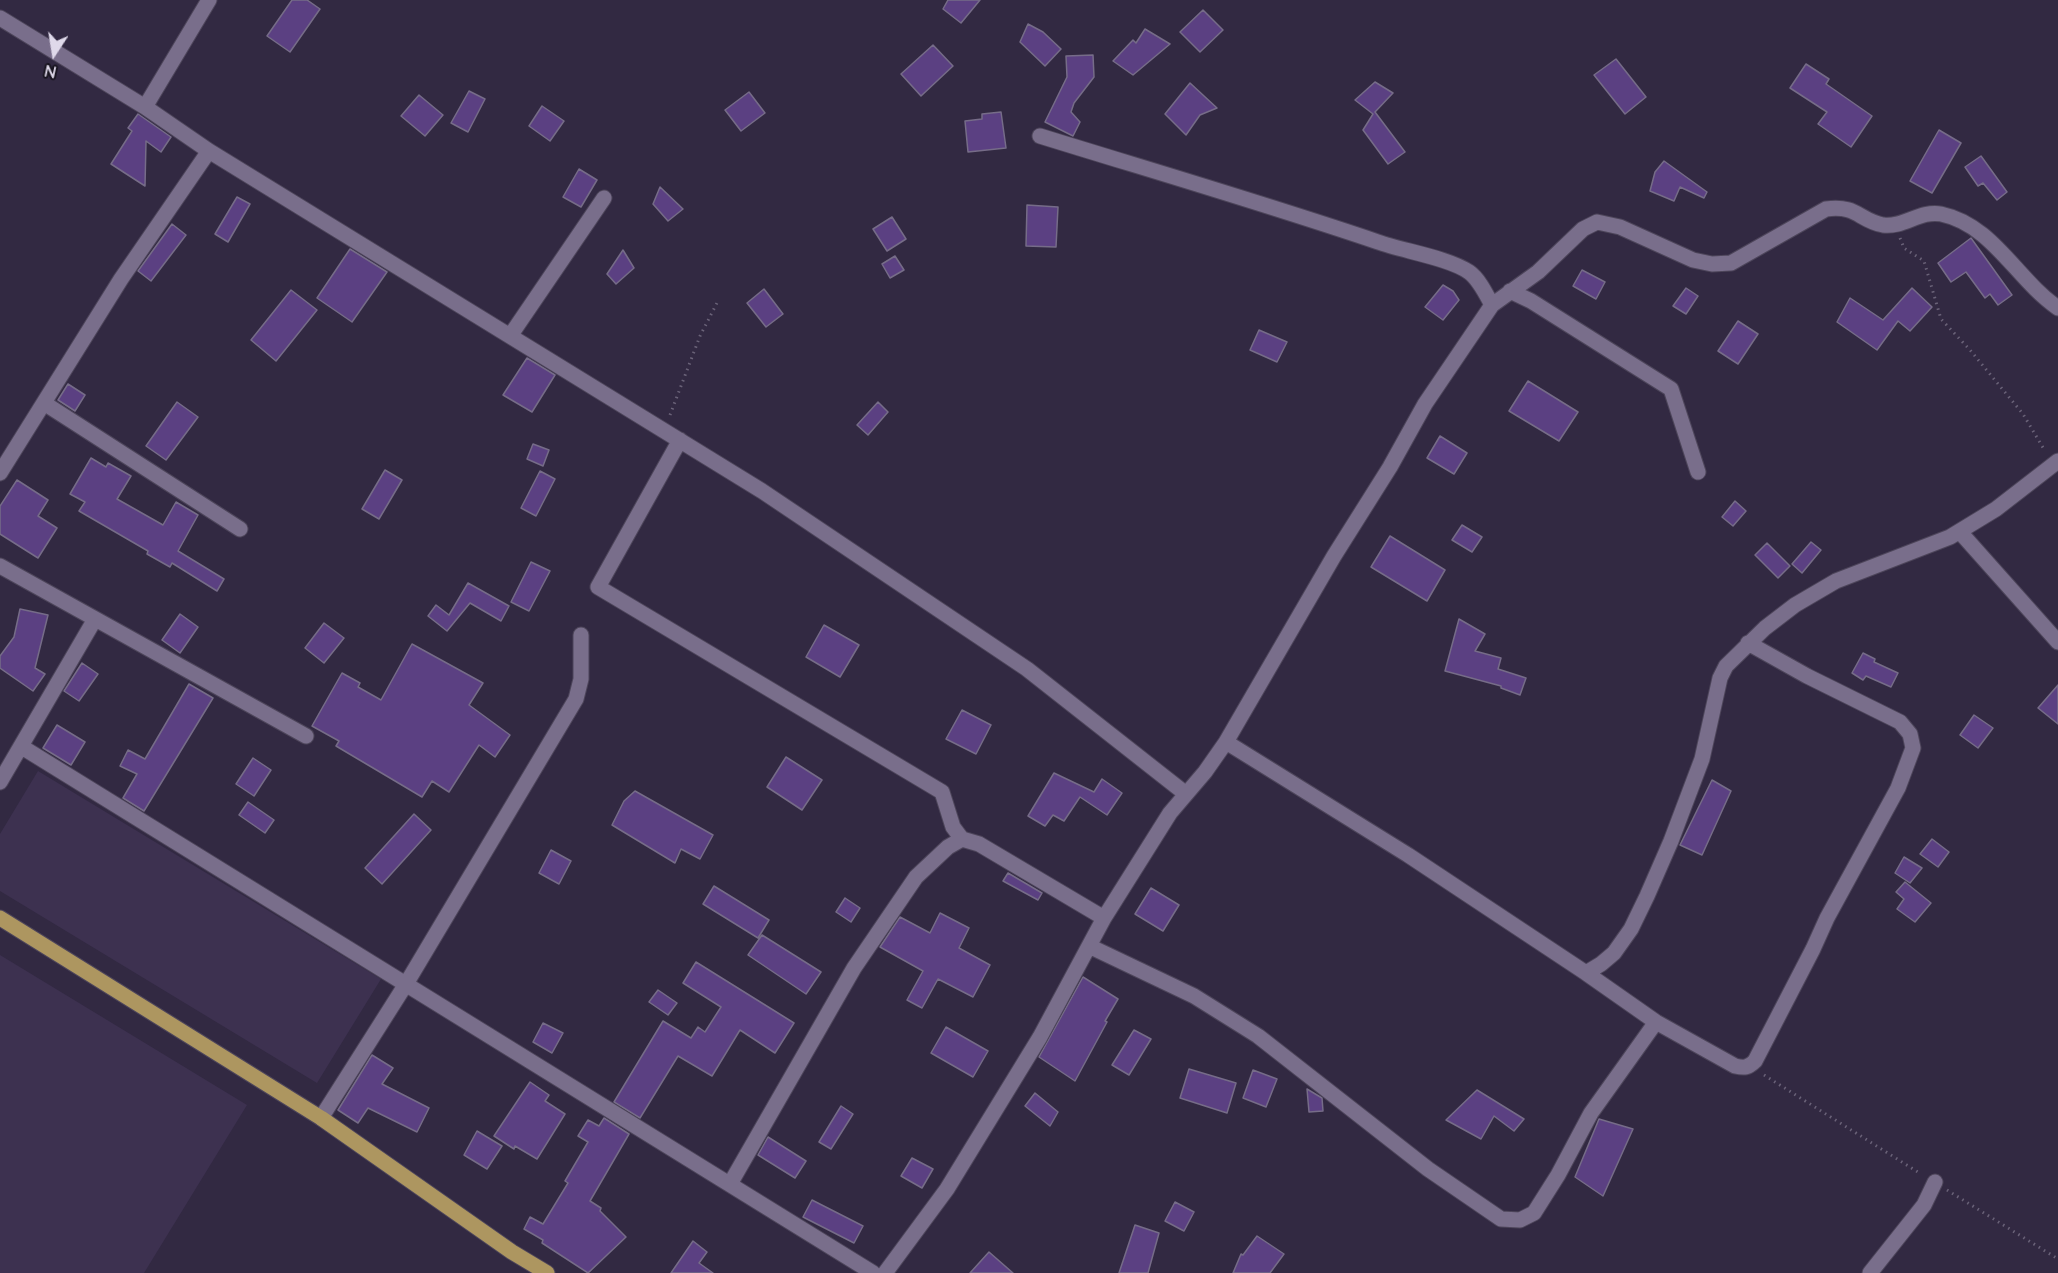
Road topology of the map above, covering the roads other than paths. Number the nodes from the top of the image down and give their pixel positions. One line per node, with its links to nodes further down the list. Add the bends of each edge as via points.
1 (209, 0): 3 (street)
2 (0, 18): 3 (street)
3 (146, 107): 5 (street)
4 (1040, 136): 8 (street, via 1443,262 1469,272)
5 (209, 151): 10 (street); 11 (street, via 121,279)
6 (604, 198): 10 (street)
7 (1510, 291): 8 (street); 9 (street, via 1538,272 1583,229 1597,222 1620,227 1693,260 1731,263 1827,208 1840,207 1882,225 1938,213 1958,219 1978,230 2004,253 2030,285); 14 (street, via 1671,389)
8 (1492, 305): 24 (street, via 1425,404)
9 (2058, 308)
10 (510, 336): 12 (street)
11 (44, 403): 15 (street); 16 (street)
12 (680, 440): 27 (street, via 1027,669); 28 (street, via 598,587 942,792 953,827)
13 (2055, 463): 17 (street)
14 (1698, 472)
15 (0, 473)
16 (240, 529)
17 (1960, 532): 21 (street); 22 (street, via 1836,581 1795,605)
18 (0, 566): 19 (street)
19 (95, 619): 23 (street); 25 (street)
20 (581, 635): 33 (street, via 581,679 576,699)
21 (2058, 642)
22 (1748, 643): 32 (street, via 1720,678 1702,759 1631,929 1614,952); 34 (street, via 1900,722 1910,734 1913,748 1898,788 1755,1061 1744,1068 1734,1066)
23 (306, 736)
24 (1226, 742): 27 (street); 32 (street, via 1408,855)
25 (22, 747): 26 (street); 33 (street)
26 (0, 782)
27 (1186, 794): 30 (street)
28 (962, 839): 30 (street, via 979,844); 37 (street, via 916,877 854,968)
29 (0, 918): 35 (main road)
30 (1104, 918): 31 (street)
31 (1089, 946): 34 (street, via 1194,996 1258,1036 1428,1169 1501,1219 1520,1220 1533,1214 1591,1113); 40 (street, via 1040,1037 953,1179)
32 (1586, 973): 34 (street)
33 (406, 984): 35 (street); 37 (street)
34 (1656, 1022)
35 (321, 1118): 38 (main road)
36 (1935, 1182): 41 (street, via 1924,1205)
37 (730, 1185): 39 (street)
38 (547, 1273)
39 (873, 1273)
40 (885, 1273)
41 (1870, 1273)

